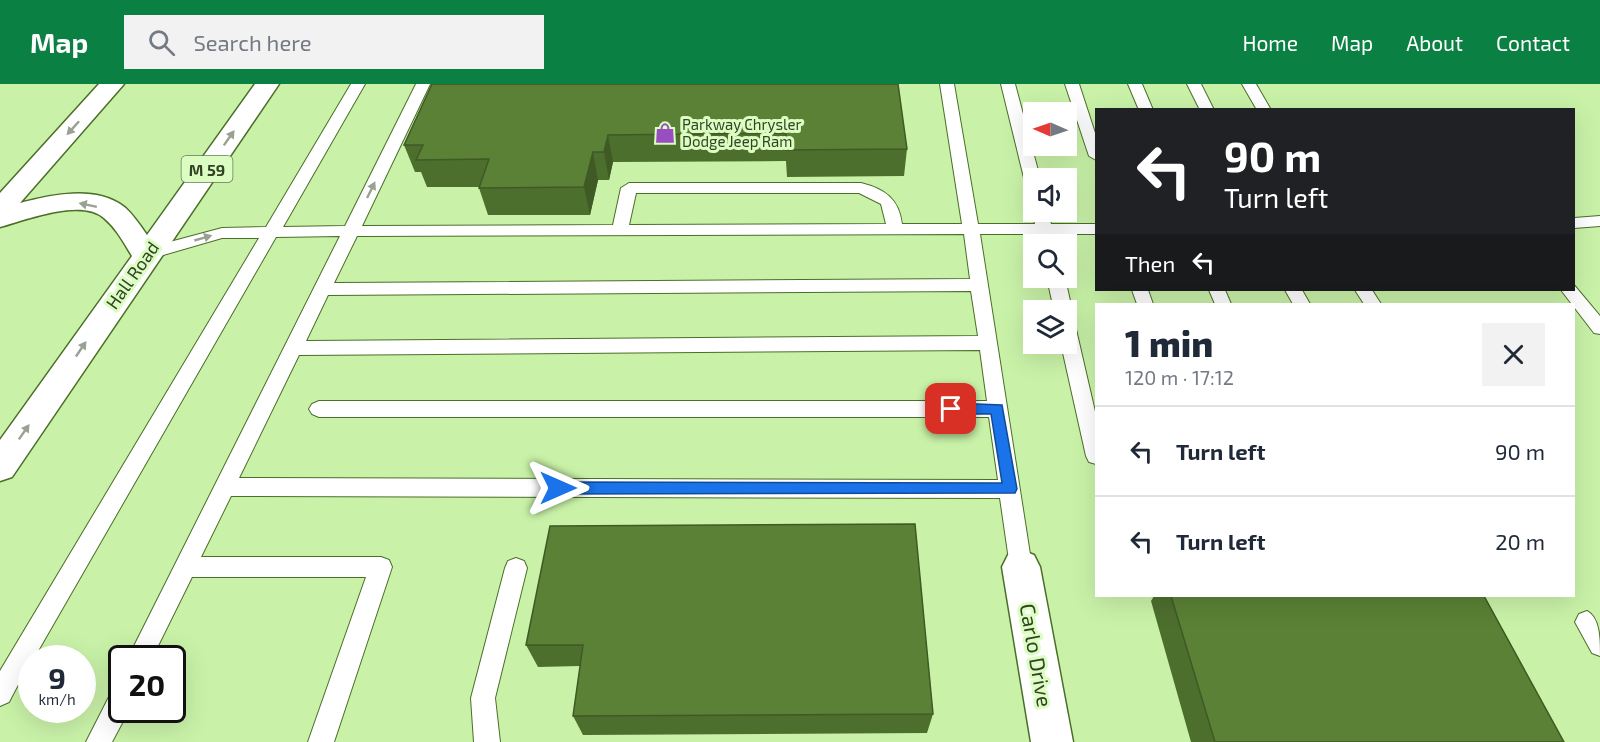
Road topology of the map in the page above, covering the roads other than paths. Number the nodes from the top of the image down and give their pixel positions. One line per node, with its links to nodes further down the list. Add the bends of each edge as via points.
1 (112, 84): 16 (main road, one-way to 16)
2 (267, 84): 28 (main road, Hall Road / M 59, one-way to 2)
3 (358, 84): 24 (lane)
4 (423, 84): 25 (lane, one-way to 4)
5 (947, 84): 21 (lane)
6 (1008, 84): 15 (lane)
7 (1072, 84): 14 (lane)
8 (1136, 84): 11 (lane)
9 (1194, 84): 12 (lane)
10 (1249, 84): 13 (lane)
11 (1145, 108)
12 (1206, 108)
13 (1263, 108)
14 (1095, 153)
15 (1029, 168)
16 (0, 209)
17 (0, 218): 28 (main road, one-way to 17, via 111,211 81,203 53,203)
18 (1600, 221): 19 (lane)
19 (1575, 223)
20 (895, 229): 21 (lane); 23 (lane); 23 (lane, via 893,208 888,201 861,188 629,188)
21 (970, 229): 27 (lane); 29 (lane)
22 (1095, 229): 26 (lane)
23 (620, 230): 25 (lane)
24 (271, 231): 25 (lane); 28 (lane, one-way to 24, via 222,233); 48 (lane)
25 (351, 231): 30 (lane)
26 (1065, 234)
27 (1023, 235)
28 (146, 254): 39 (main road, Hall Road / M 59, one-way to 28)
29 (979, 285): 30 (lane); 33 (lane)
30 (322, 289): 34 (lane)
31 (1571, 291): 32 (lane)
32 (1600, 328)
33 (988, 343): 34 (lane); 37 (lane)
34 (293, 348): 40 (lane)
35 (1073, 354): 38 (lane)
36 (319, 409): 37 (lane)
37 (997, 409): 41 (lane)
38 (1095, 452)
39 (0, 467)
40 (225, 487): 41 (lane); 42 (lane)
41 (1010, 489): 43 (lane)
42 (186, 567): 46 (lane); 51 (lane, via 381,567)
43 (1022, 567): 53 (main road, Carlo Drive)
44 (516, 568): 52 (lane, via 483,698)
45 (1587, 622): 47 (lane)
46 (147, 645)
47 (1600, 645)
48 (0, 694)
49 (109, 723): 50 (lane)
50 (99, 742)
51 (321, 742)
52 (487, 742)
53 (1052, 742)

